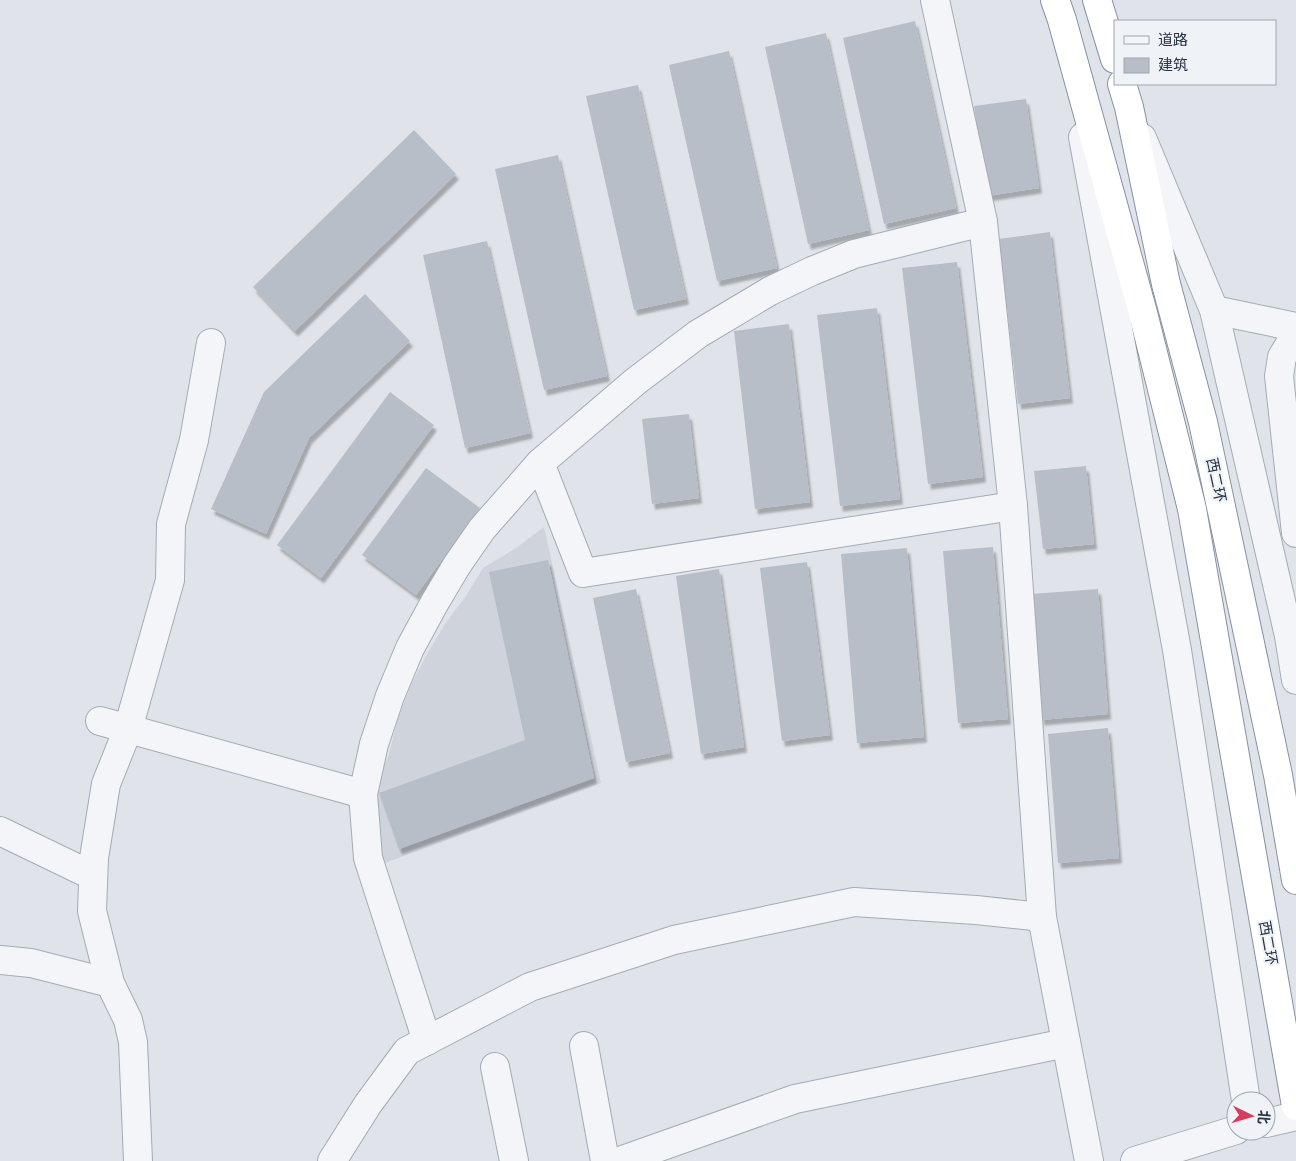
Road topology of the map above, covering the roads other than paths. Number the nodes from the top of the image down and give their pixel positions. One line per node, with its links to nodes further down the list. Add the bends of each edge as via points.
1 (935, 0): 6 (street)
2 (1097, 0): 4 (highway)
3 (1059, 10): 28 (street, via 1177,650); 29 (highway, 西二环, via 1143,313 1192,510)
4 (1114, 56)
5 (1126, 95): 7 (street); 20 (highway, 西二环, via 1166,284 1203,422 1278,775)
6 (983, 222): 11 (street, via 854,254 770,291 666,356); 12 (street)
7 (1214, 310): 8 (street); 14 (street, via 1289,636)
8 (1296, 327)
9 (1296, 334): 13 (street, via 1282,357 1279,376)
10 (211, 343): 16 (street, via 194,440 171,524 170,580)
11 (540, 463): 12 (street, via 584,573); 17 (street, via 482,529 430,610 390,696 374,744)
12 (1013, 506): 21 (street)
13 (1296, 533)
14 (1296, 680)
15 (100, 722): 16 (street)
16 (128, 729): 17 (street); 19 (street, via 106,784)
17 (363, 794): 24 (street, via 368,858)
18 (0, 831): 19 (street)
19 (94, 876): 23 (street, via 92,912)
20 (1296, 880)
21 (1042, 917): 24 (street, via 854,902 665,943 530,987); 25 (street)
22 (0, 960): 23 (street, via 31,963)
23 (110, 983): 33 (street, via 128,1020 133,1042)
24 (426, 1041): 34 (street, via 407,1051)
25 (1066, 1043): 37 (street, via 795,1099); 38 (street)
26 (584, 1046): 36 (street)
27 (495, 1067): 35 (street)
28 (1244, 1091)
29 (1296, 1106)
30 (1296, 1116): 31 (street)
31 (1276, 1121)
32 (1226, 1133): 39 (street)
33 (138, 1161)
34 (332, 1161)
35 (514, 1161)
36 (605, 1161)
37 (620, 1161)
38 (1090, 1161)
39 (1135, 1161)

